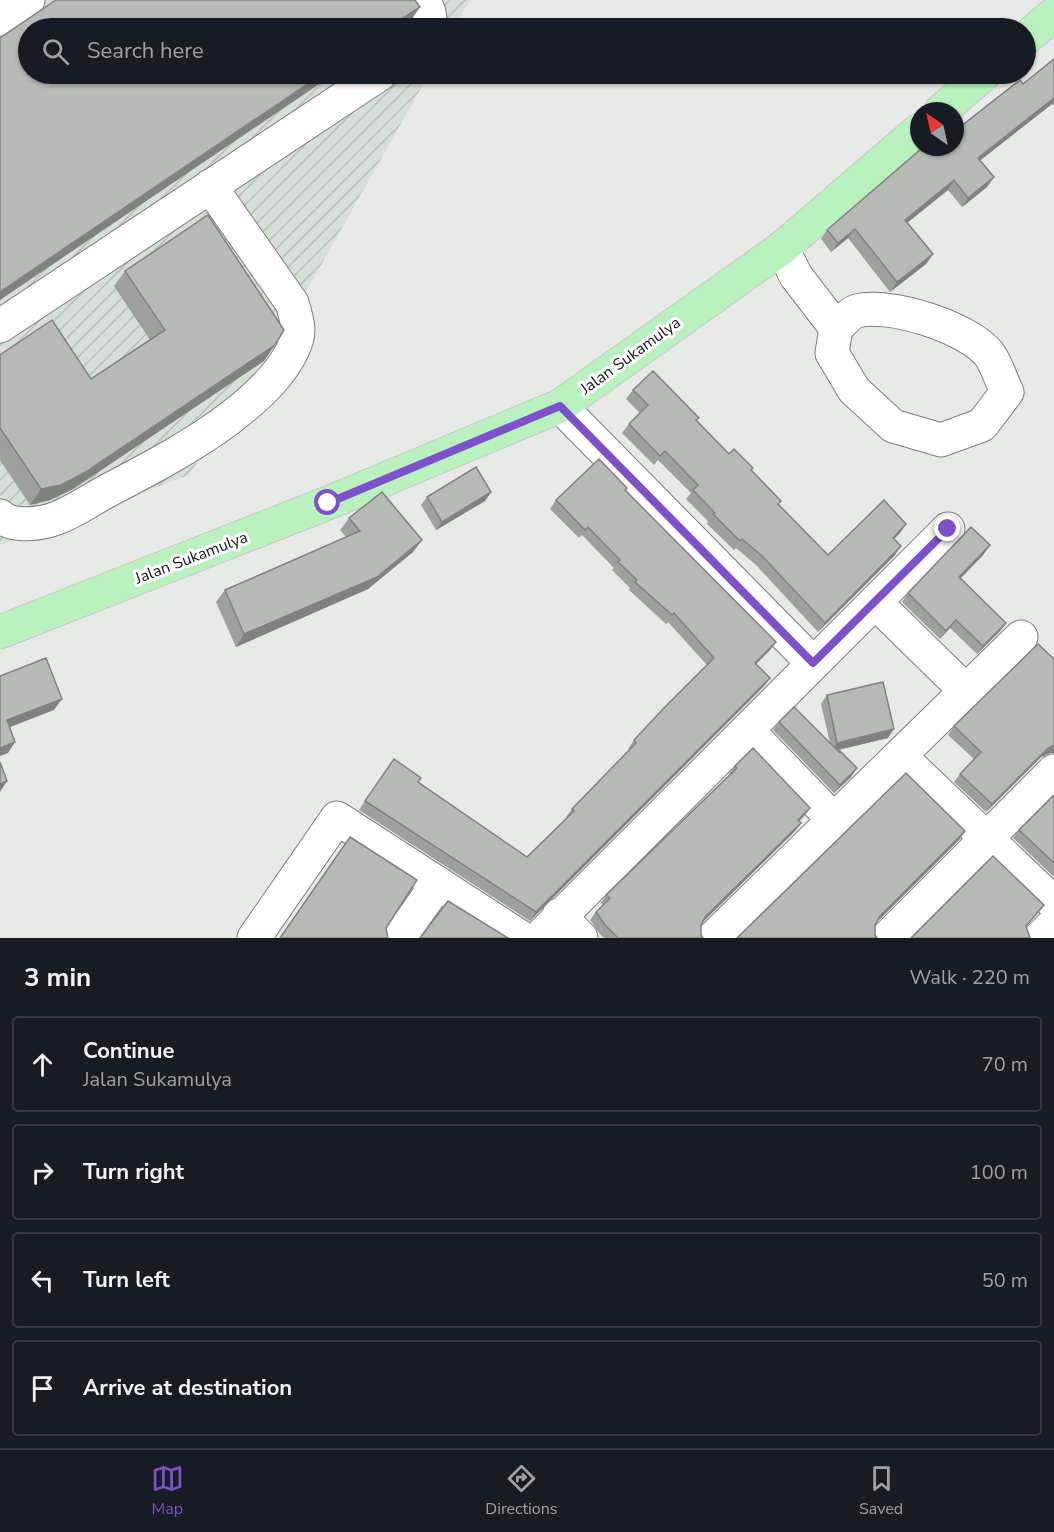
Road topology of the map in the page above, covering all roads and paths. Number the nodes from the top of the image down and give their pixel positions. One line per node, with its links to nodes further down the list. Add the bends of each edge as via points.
1 (28, 0): 5 (street)
2 (423, 0): 4 (street)
3 (1054, 14): 6 (main road)
4 (430, 18)
5 (0, 19)
6 (1036, 29)
7 (365, 84): 11 (street)
8 (972, 84): 9 (main road)
9 (951, 102)
10 (910, 138): 12 (main road, Jalan Sukamulya)
11 (210, 186): 13 (street); 16 (street, via 292,303 297,337 289,357 276,376 232,417 181,452 56,519 27,524)
12 (782, 248): 14 (street, via 801,284); 15 (main road, Jalan Sukamulya)
13 (0, 326)
14 (836, 328): 14 (street, via 857,311 889,311 926,318 964,333 989,354 1007,392 982,425 941,440 893,426 854,390 832,353)
15 (560, 406): 19 (main road, Jalan Sukamulya, via 328,503); 21 (street)
16 (0, 516)
17 (948, 529): 18 (street)
18 (875, 602): 21 (street); 22 (street)
19 (0, 632)
20 (1021, 637): 22 (street)
21 (813, 663): 23 (street)
22 (966, 691): 24 (street)
23 (747, 730): 26 (street); 30 (street)
24 (901, 757): 26 (street); 27 (street)
25 (1054, 771): 27 (street)
26 (834, 820): 34 (street)
27 (988, 838): 29 (street); 35 (street)
28 (438, 883): 31 (street, via 337,818); 32 (street); 33 (street)
29 (1049, 927)
30 (560, 930)
31 (254, 938)
32 (399, 938)
33 (522, 938)
34 (713, 938)
35 (887, 938)

